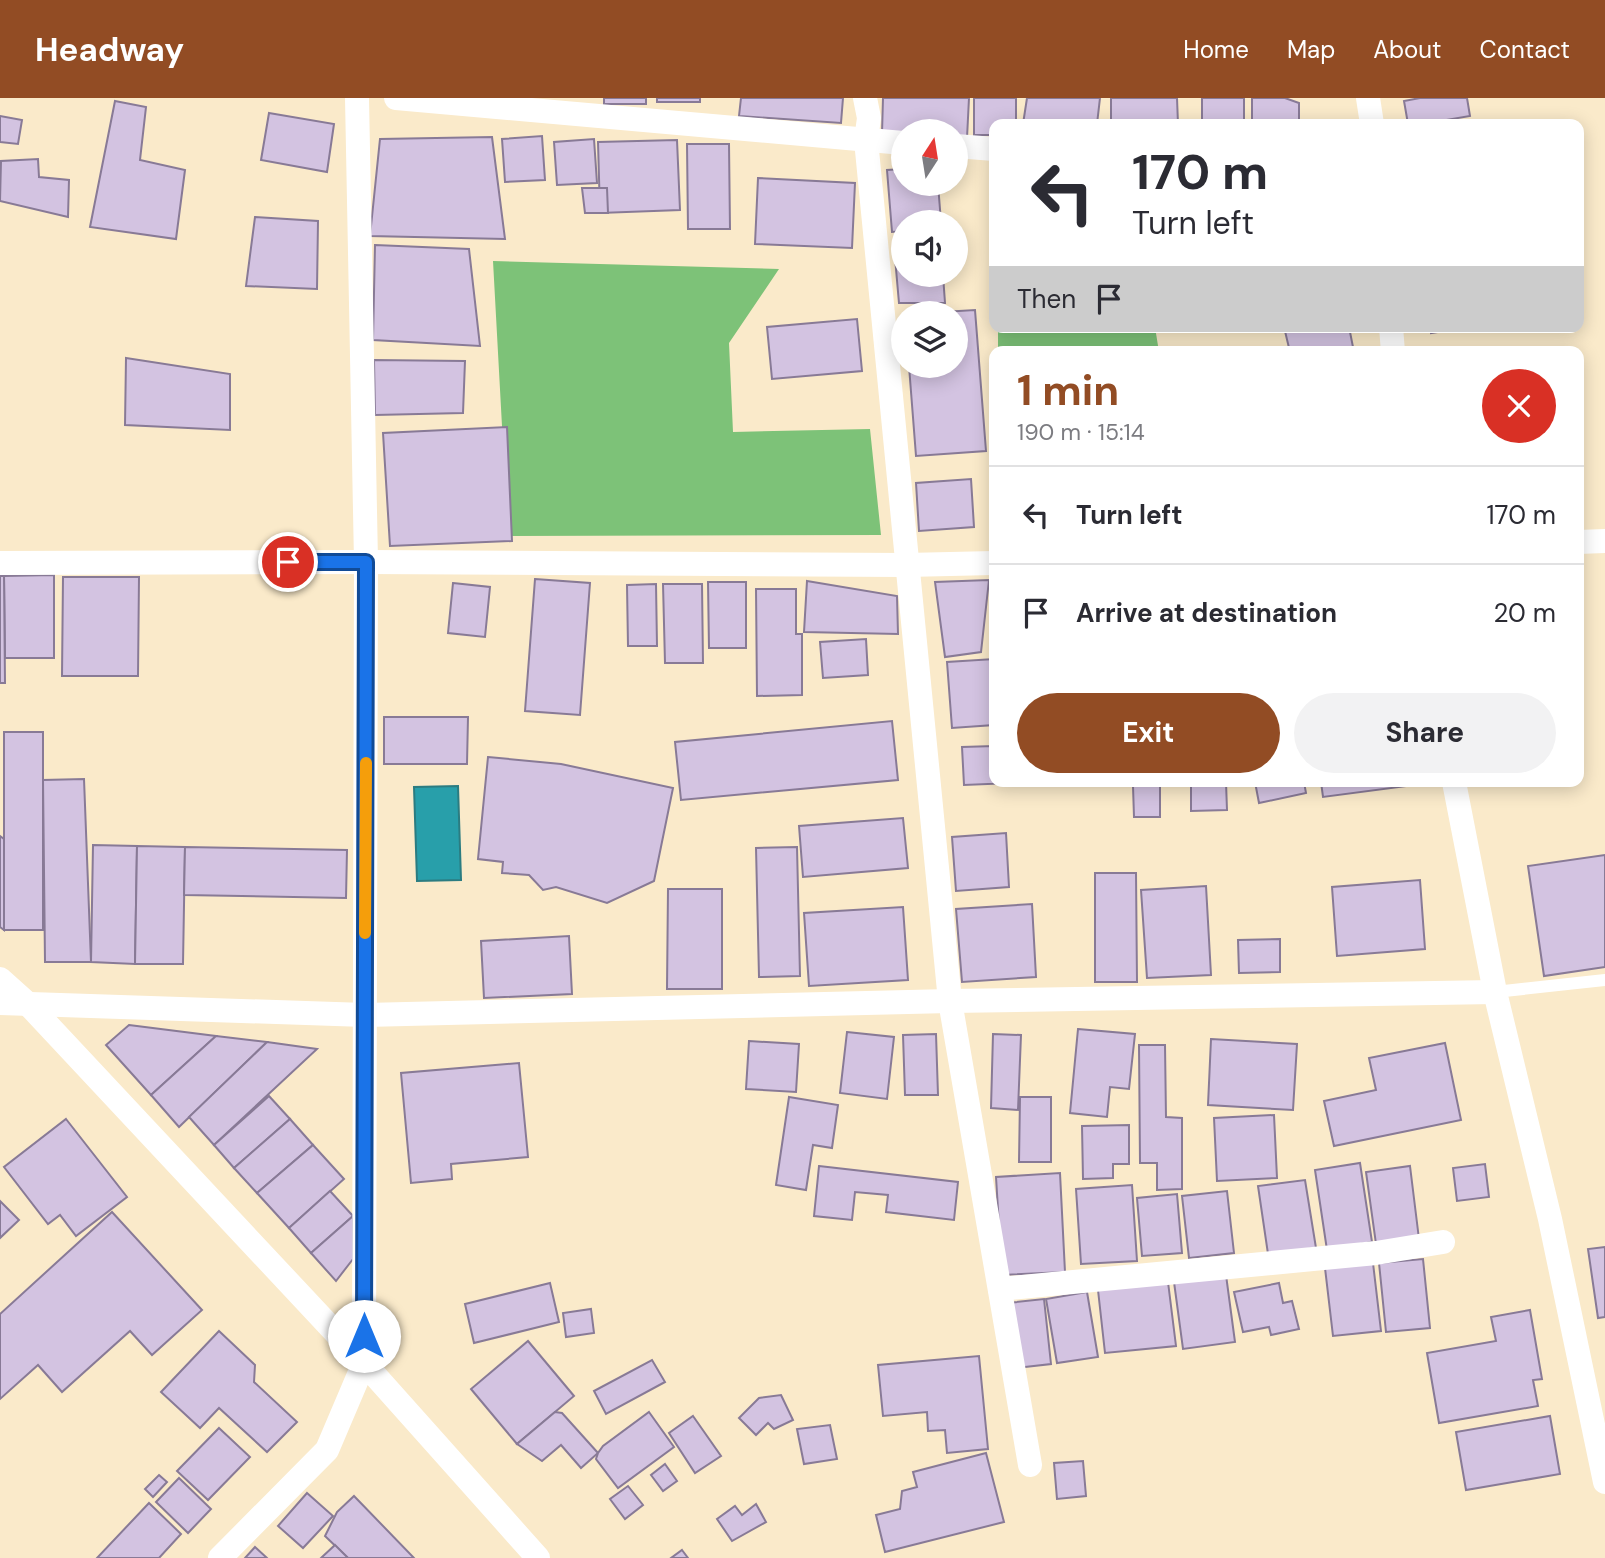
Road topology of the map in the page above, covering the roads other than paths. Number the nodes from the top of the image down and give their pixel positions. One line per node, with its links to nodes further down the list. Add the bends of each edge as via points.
1 (357, 98): 12 (street)
2 (396, 98): 6 (street)
3 (865, 98): 6 (street, via 869,118)
4 (1368, 98): 5 (street)
5 (1371, 119)
6 (866, 140): 7 (street); 15 (street)
7 (891, 142)
8 (968, 147): 9 (street)
9 (989, 149)
10 (1605, 541): 11 (street)
11 (1584, 542)
12 (366, 562): 13 (street); 15 (street); 23 (street)
13 (0, 563)
14 (989, 563): 15 (street)
15 (906, 565): 20 (street)
16 (1455, 787): 19 (street)
17 (0, 979): 22 (street)
18 (1605, 980): 19 (lane)
19 (1495, 992): 20 (street); 28 (street, via 1550,1219)
20 (950, 1001): 23 (street); 25 (street)
21 (0, 1003): 22 (street)
22 (29, 1005): 23 (street); 26 (street)
23 (365, 1015): 26 (street)
24 (1443, 1242): 25 (street, via 1376,1253)
25 (1000, 1289): 27 (street)
26 (364, 1363): 29 (street, via 327,1450); 30 (street)
27 (1030, 1465)
28 (1605, 1482)
29 (220, 1558)
30 (538, 1558)

